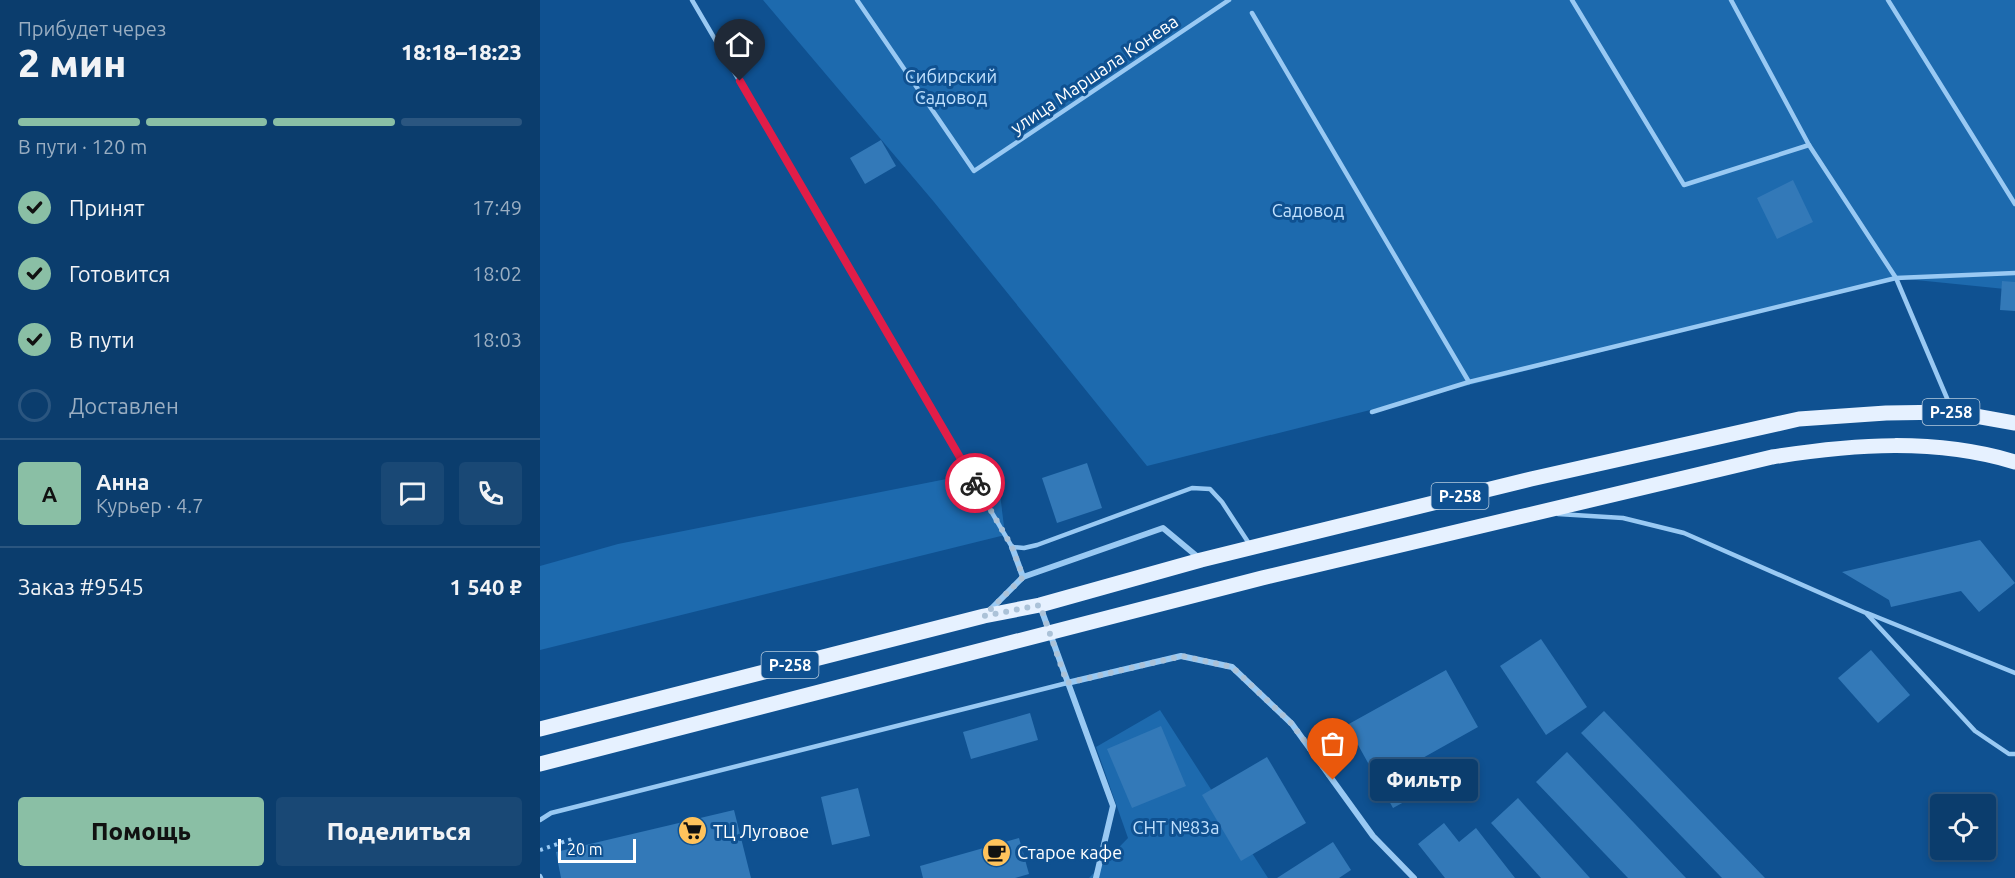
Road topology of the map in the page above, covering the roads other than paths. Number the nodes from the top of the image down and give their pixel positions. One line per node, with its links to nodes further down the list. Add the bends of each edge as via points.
1 (692, 0): 18 (lane)
2 (857, 0): 3 (lane, улица Маршала Конева, via 974,171)
3 (1229, 0)
4 (1572, 0): 8 (lane, via 1684,185)
5 (1731, 0): 8 (lane)
6 (1888, 0): 9 (lane)
7 (1252, 13): 12 (lane)
8 (1809, 145): 11 (lane)
9 (2015, 204)
10 (2015, 273): 11 (lane)
11 (1896, 278): 12 (lane); 14 (lane)
12 (1469, 382): 13 (lane)
13 (1372, 412)
14 (1953, 412): 15 (main road, Р-258); 19 (main road, Р-258, via 1799,419)
15 (2015, 423)
16 (2015, 462): 17 (main road, via 1927,444 1836,447 1772,457)
17 (1531, 512): 23 (lane, via 1623,518 1684,533); 25 (main road)
18 (1012, 547): 19 (lane, via 1036,545 1192,488 1210,489); 21 (street)
19 (1251, 547): 20 (main road, Р-258)
20 (1201, 560): 21 (street, via 1163,528); 22 (main road, Р-258)
21 (1023, 577): 24 (street)
22 (1040, 605): 24 (main road, Р-258); 25 (street)
23 (1866, 613): 26 (lane); 29 (lane, via 1975,731)
24 (984, 616): 28 (main road, Р-258)
25 (1049, 634): 27 (street); 30 (main road)
26 (2015, 673)
27 (1067, 683): 31 (lane, via 573,807); 32 (street, via 1113,806); 33 (street, via 1182,656 1232,667 1292,724 1373,836)
28 (540, 729)
29 (2015, 754)
30 (540, 764)
31 (540, 820)
32 (1096, 878)
33 (1414, 878)

